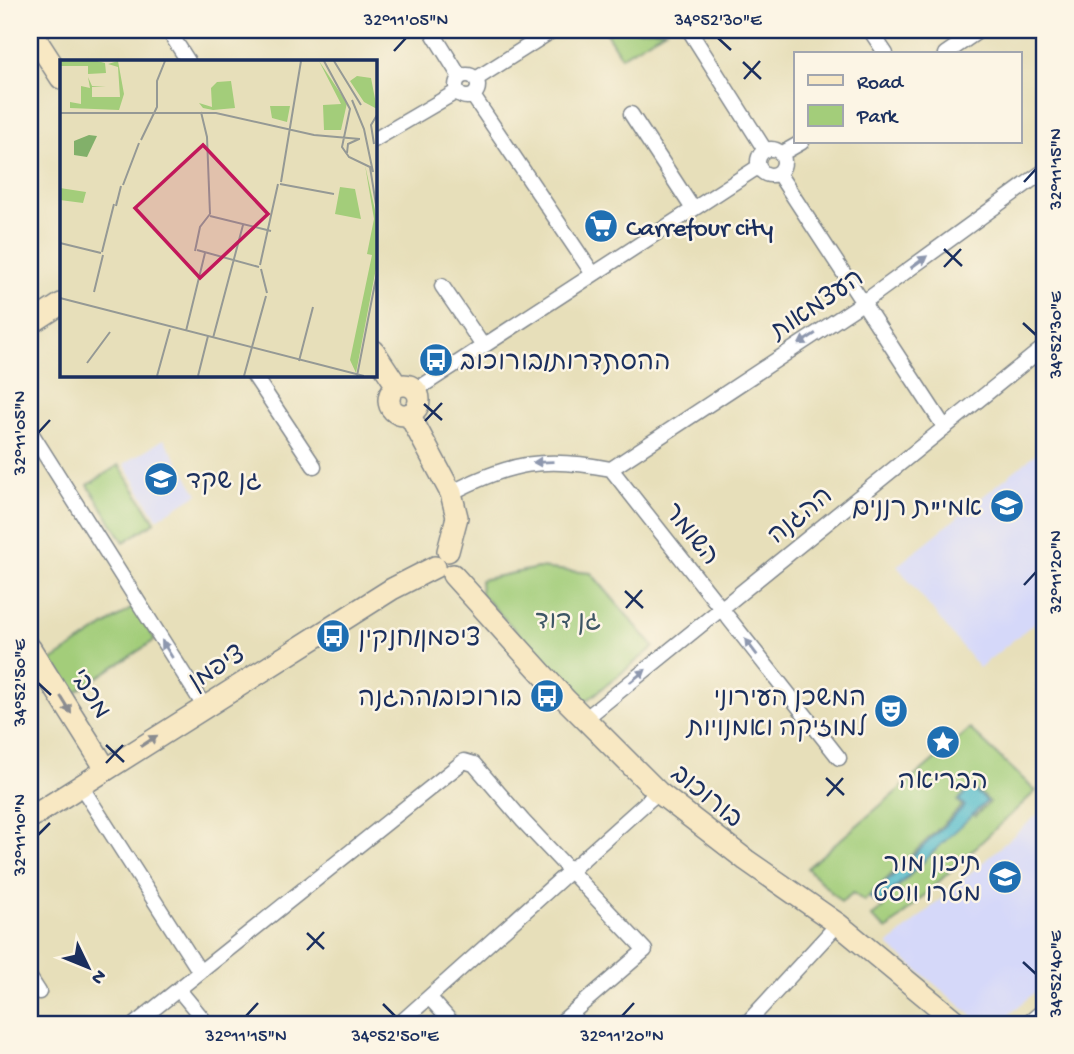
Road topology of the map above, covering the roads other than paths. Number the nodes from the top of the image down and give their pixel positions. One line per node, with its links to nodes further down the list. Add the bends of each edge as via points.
1 (30, 30): 11 (street)
2 (168, 30): 10 (street)
3 (430, 30): 12 (street)
4 (553, 30): 13 (street)
5 (689, 30): 19 (street)
6 (870, 30): 8 (street)
7 (980, 30): 9 (street)
8 (885, 52)
9 (947, 52)
10 (187, 60)
11 (60, 76)
12 (460, 77): 13 (street); 14 (street)
13 (476, 79): 15 (street, via 478,90)
14 (456, 92): 15 (street); 17 (street)
15 (473, 96): 25 (street)
16 (631, 114): 24 (street)
17 (376, 139)
18 (798, 144): 20 (street)
19 (765, 150): 20 (street); 21 (street, via 758,157)
20 (781, 154): 23 (street, via 783,166)
21 (758, 167): 23 (street, via 769,175); 24 (street)
22 (1044, 171): 27 (street, העצמאות, one-way to 22)
23 (778, 173): 27 (street)
24 (693, 209): 25 (street)
25 (593, 274): 30 (street)
26 (442, 286): 30 (street)
27 (864, 302): 35 (street); 38 (street, העצמאות, one-way to 38)
28 (60, 305): 29 (street)
29 (30, 324)
30 (483, 346): 34 (street)
31 (1044, 347): 35 (street, ההגנה)
32 (376, 353): 34 (street)
33 (254, 376): 37 (street)
34 (407, 388): 39 (street, via 389,396 389,405 398,414 410,414)
35 (944, 428): 41 (street, ההגנה)
36 (30, 431): 43 (street, one-way to 36)
37 (314, 466)
38 (611, 469): 39 (street, one-way to 39, via 569,461 534,461 484,476); 41 (street, השומר)
39 (451, 493): 40 (street, via 457,517)
40 (445, 564): 43 (street, ציפמן, via 392,589); 44 (street, בורוכוב)
41 (721, 608): 44 (street, ההגנה, one-way to 41); 45 (street, השומר, one-way to 41)
42 (30, 648): 46 (street, מכבי, one-way to 46)
43 (204, 706): 46 (street, ציפמן, one-way to 43)
44 (585, 719): 48 (street, בורוכוב)
45 (839, 758)
46 (106, 769): 47 (street, ציפמן)
47 (81, 786): 49 (street, ציפמן); 52 (street)
48 (658, 792): 50 (street); 51 (street, בורוכוב)
49 (30, 818)
50 (570, 871): 52 (street, via 474,764 464,761); 56 (street); 62 (street, via 645,950)
51 (838, 924): 63 (street); 64 (street, בורוכוב)
52 (200, 972): 54 (street)
53 (30, 978): 55 (street)
54 (179, 990): 58 (street); 59 (street)
55 (38, 992)
56 (429, 998): 60 (street); 61 (street)
57 (1044, 1010): 65 (street)
58 (135, 1024)
59 (207, 1024)
60 (399, 1024)
61 (453, 1024)
62 (559, 1024)
63 (746, 1024)
64 (959, 1024)
65 (1027, 1024)

